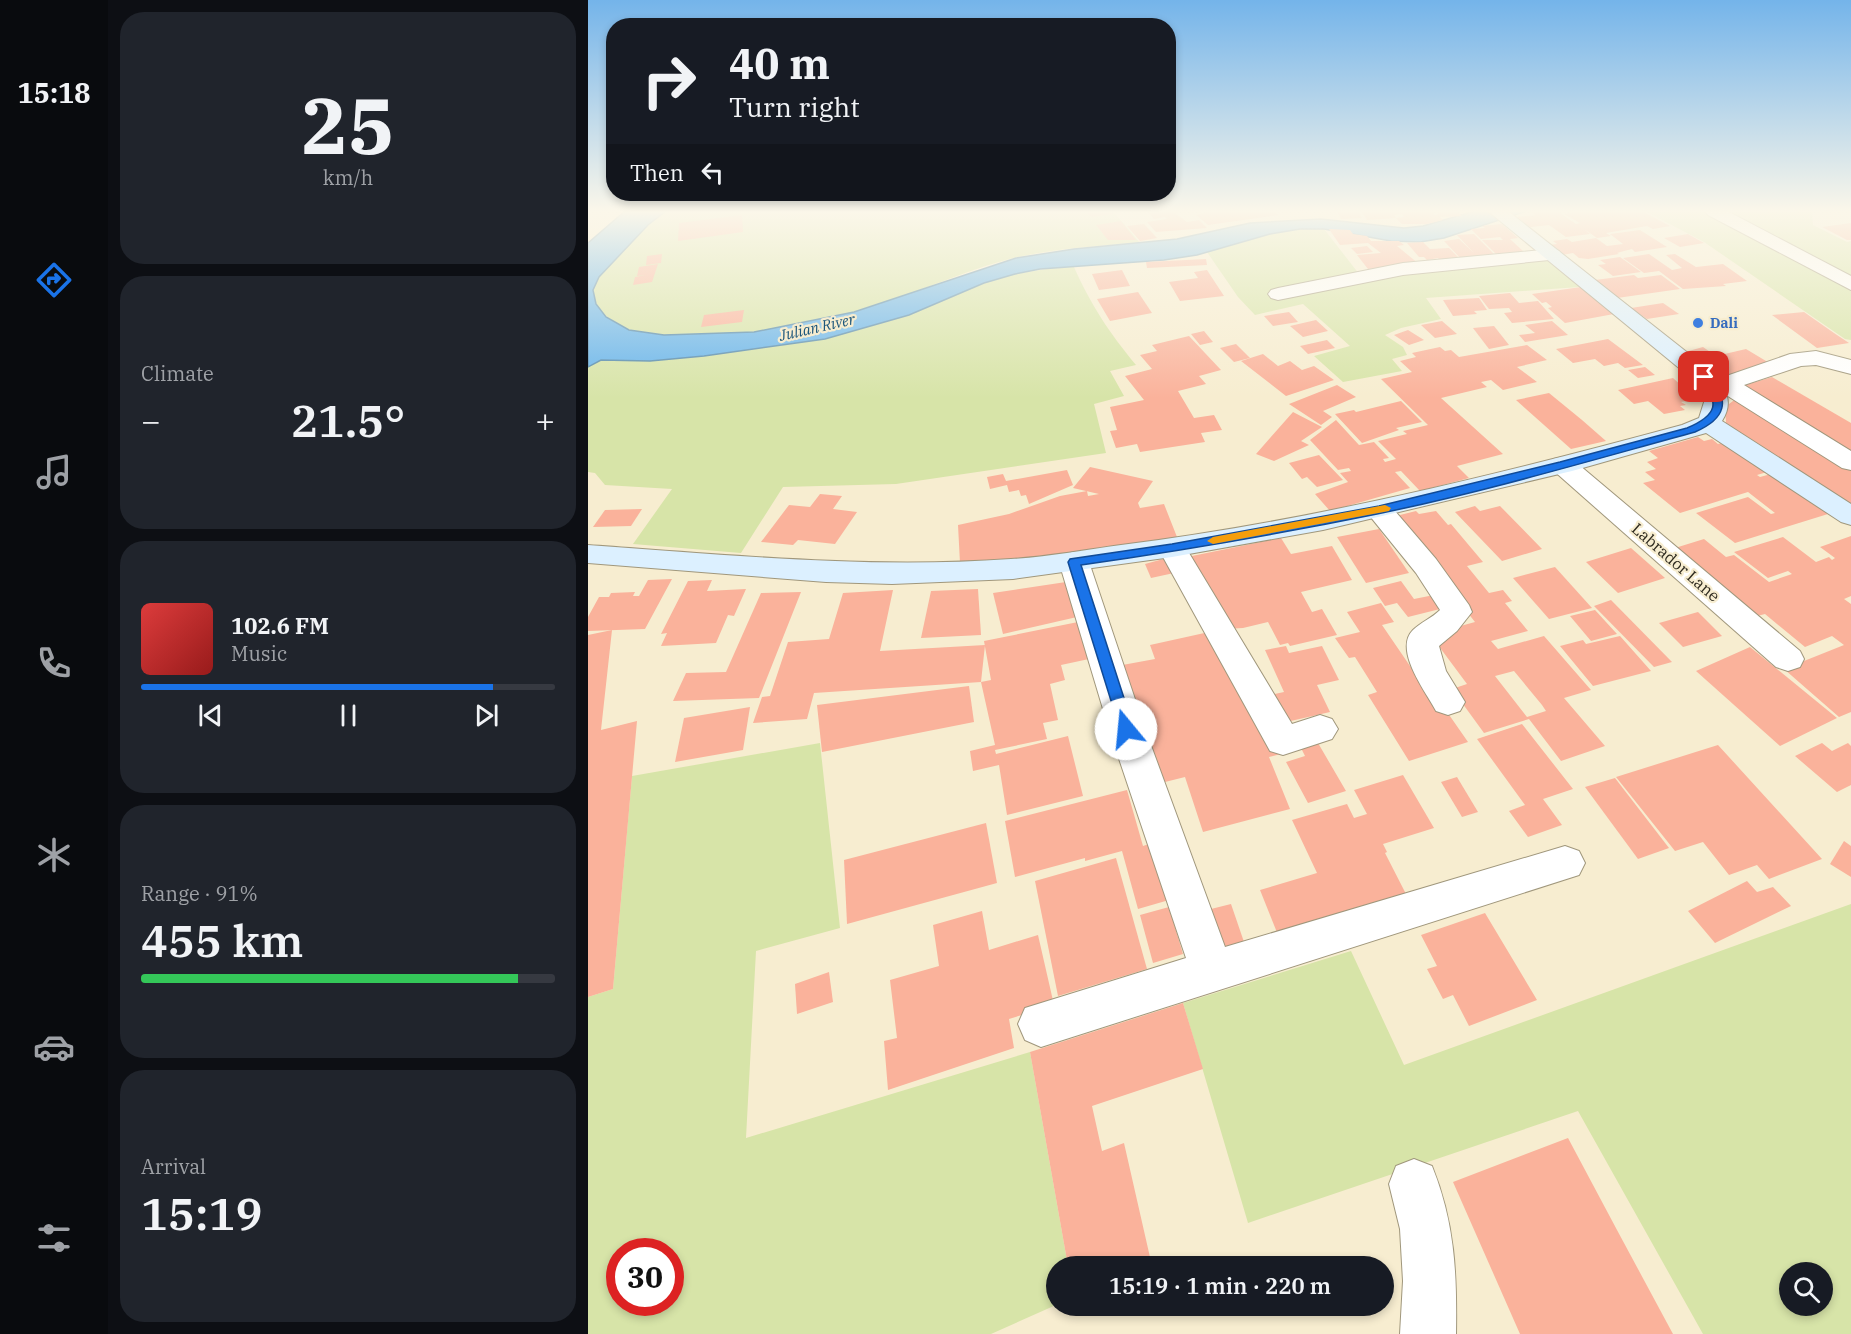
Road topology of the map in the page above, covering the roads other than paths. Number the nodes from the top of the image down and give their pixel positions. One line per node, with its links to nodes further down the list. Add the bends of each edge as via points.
1 (1382, 273): 5 (street)
2 (1575, 273): 7 (street)
3 (1831, 273): 4 (street)
4 (1851, 284)
5 (1278, 294)
6 (1851, 367): 7 (street, via 1807,358)
7 (1719, 386): 8 (street, via 1716,412); 9 (street)
8 (1708, 423): 10 (street); 12 (street)
9 (1851, 462)
10 (1563, 465): 11 (street); 16 (street, Labrador Lane)
11 (1379, 510): 13 (street); 17 (street, via 1454,605 1452,617 1422,643)
12 (1851, 516)
13 (1172, 548): 15 (street); 18 (street, via 1283,741)
14 (588, 554): 15 (street, via 892,574)
15 (1074, 562): 20 (street, via 1126,729)
16 (1788, 659)
17 (1448, 702)
18 (1320, 729)
19 (1565, 863): 20 (street)
20 (1212, 971): 21 (street)
21 (1041, 1024)
22 (1414, 1184): 23 (street, via 1426,1229 1430,1281)
23 (1428, 1334)

